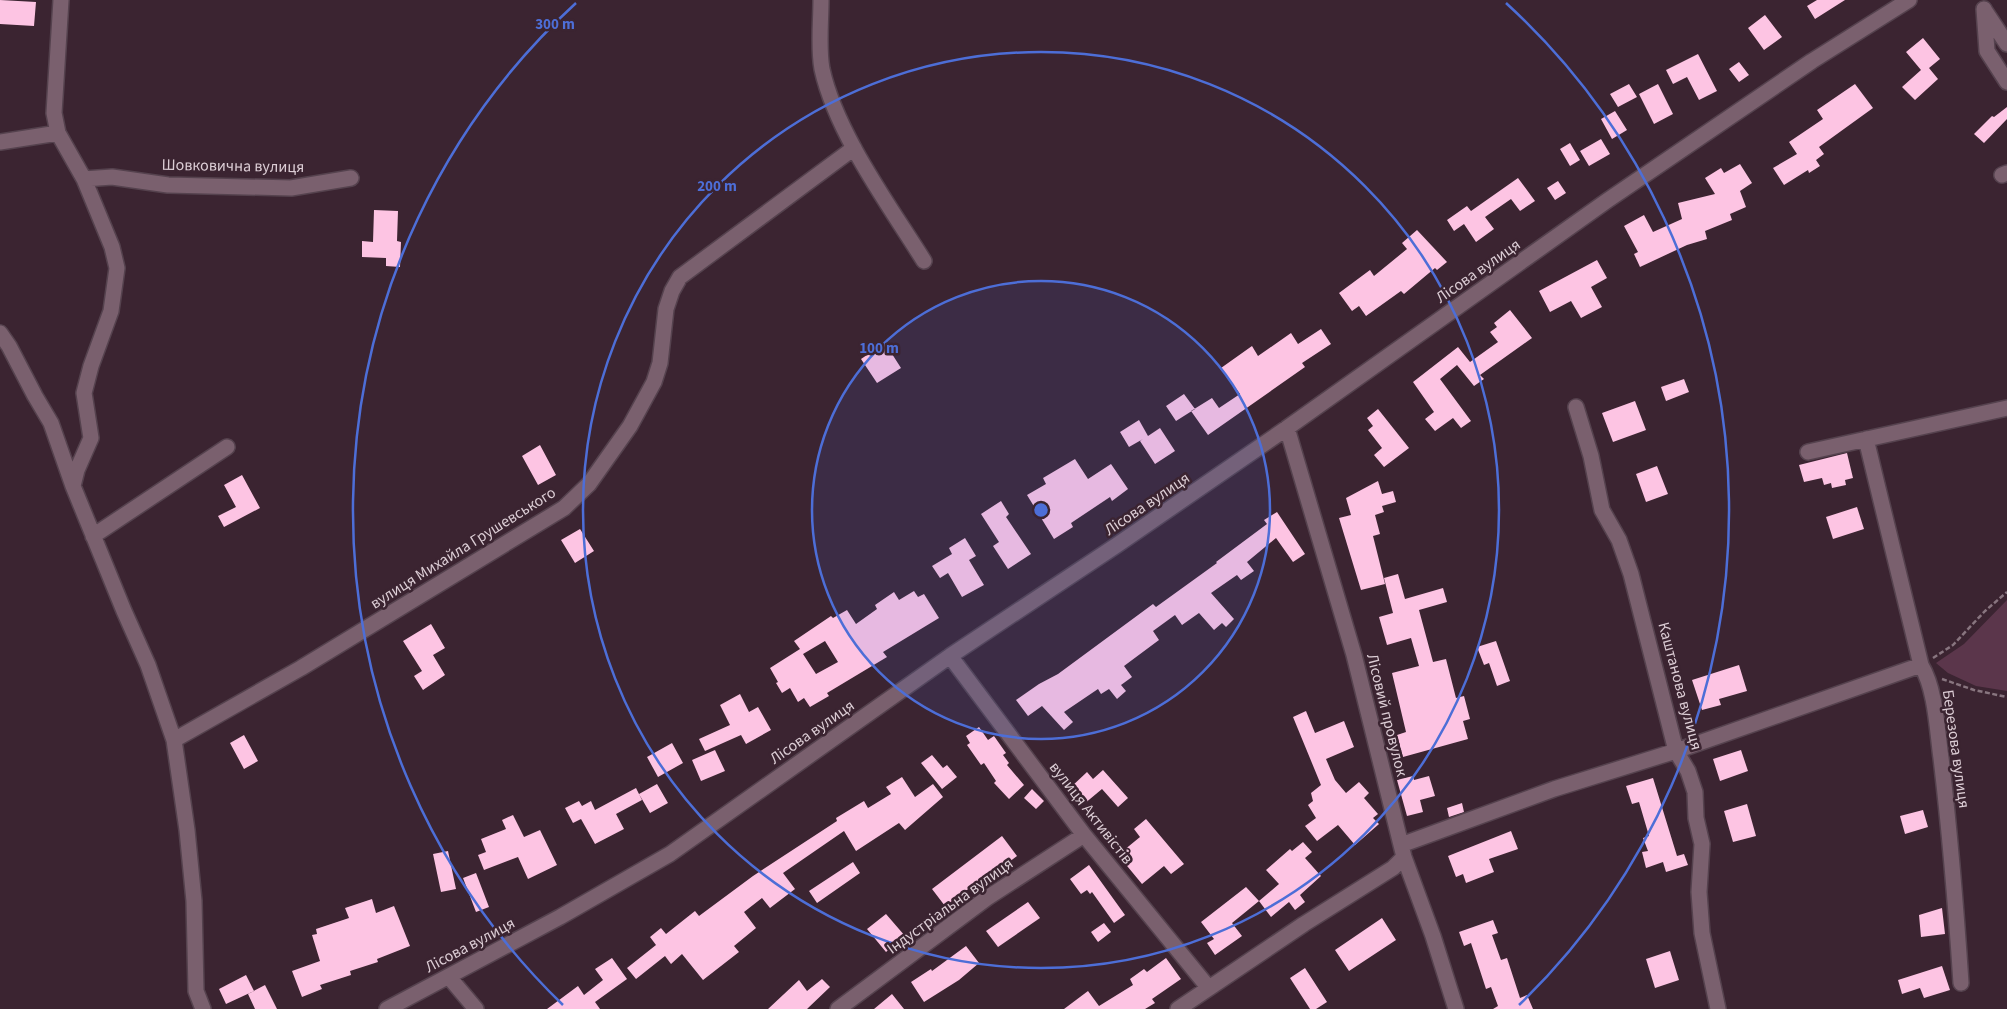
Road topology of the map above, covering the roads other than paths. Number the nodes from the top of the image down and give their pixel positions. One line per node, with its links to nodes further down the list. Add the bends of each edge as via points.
1 (61, 0): 7 (street, via 54,113)
2 (821, 0): 9 (street, via 822,66 828,91)
3 (1909, 0): 16 (street, Лісова вулиця, via 1812,61 1608,200)
4 (1982, 5): 5 (street); 6 (street, via 1988,51)
5 (2007, 44)
6 (2007, 82)
7 (58, 133): 8 (street); 11 (street)
8 (0, 142)
9 (854, 148): 12 (street); 24 (street, вулиця Михайла Грушевського, via 680,277 666,309 660,363 654,382 630,426 589,484 564,508 301,668)
10 (351, 178): 11 (street, Шовковична вулиця, via 292,188 168,186 112,176)
11 (84, 180): 20 (street, via 112,247 116,276 111,311 84,393 91,438)
12 (924, 261)
13 (0, 333): 20 (street, via 51,423)
14 (1576, 408): 25 (street, Каштанова вулиця, via 1591,456 1602,510 1620,540 1631,574)
15 (2007, 408): 17 (street)
16 (1288, 428): 22 (street, Лісова вулиця); 27 (street, Лісовий провулок, via 1354,655)
17 (1866, 439): 19 (street); 23 (street, Березова вулиця)
18 (227, 447): 21 (street)
19 (1808, 452)
20 (73, 486): 21 (street)
21 (93, 536): 24 (street, via 148,665)
22 (950, 656): 26 (street, вулиця Активістів); 28 (street, Лісова вулиця, via 670,854)
23 (1924, 670): 25 (street); 29 (street, Березова вулиця, via 1936,717 1951,845)
24 (174, 740): 31 (street, via 194,901 196,991)
25 (1676, 751): 27 (street, via 1554,789); 37 (street, Каштанова вулиця, via 1695,792 1702,844 1699,892 1702,934)
26 (1084, 835): 30 (street, вулиця Активістів); 34 (street, Індустріальна вулиця, via 987,898)
27 (1402, 851): 30 (street, via 1393,868); 36 (street, Лісовий провулок)
28 (449, 977): 32 (street, Лісова вулиця); 33 (street)
29 (1961, 983)
30 (1208, 987): 35 (street)
31 (203, 1009)
32 (387, 1009)
33 (476, 1009)
34 (838, 1009)
35 (1178, 1009)
36 (1456, 1009)
37 (1718, 1009)

